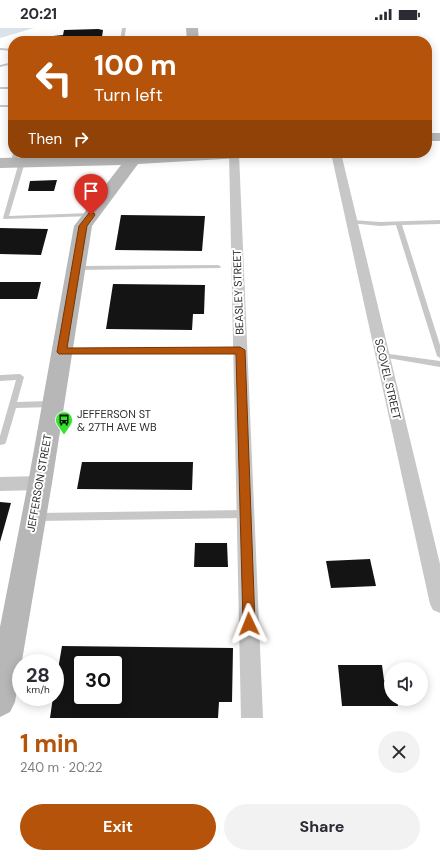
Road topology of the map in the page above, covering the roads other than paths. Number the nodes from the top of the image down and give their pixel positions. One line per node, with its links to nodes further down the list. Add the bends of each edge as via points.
1 (52, 158): 5 (main road)
2 (135, 158): 6 (main road, JEFFERSON STREET)
3 (237, 158): 12 (street, BEASLEY STREET)
4 (337, 158): 7 (street, SCOVEL STREET)
5 (13, 160): 6 (lane, via 6,218)
6 (91, 215): 11 (main road, JEFFERSON STREET, via 83,226)
7 (352, 222): 9 (lane); 14 (street, SCOVEL STREET)
8 (440, 222): 9 (lane)
9 (399, 224): 15 (lane)
10 (218, 267): 11 (lane)
11 (76, 268): 13 (main road, JEFFERSON STREET)
12 (240, 350): 13 (lane); 23 (street, BEASLEY STREET)
13 (62, 352): 18 (main road, JEFFERSON STREET)
14 (382, 355): 16 (lane); 25 (street, SCOVEL STREET)
15 (440, 356)
16 (440, 364)
17 (0, 378): 19 (lane, via 20,378)
18 (53, 404): 19 (lane); 21 (main road, JEFFERSON STREET)
19 (13, 405): 20 (lane)
20 (0, 442)
21 (40, 483): 22 (street); 24 (main road, JEFFERSON STREET)
22 (0, 484)
23 (246, 514): 24 (lane); 27 (street, BEASLEY STREET)
24 (34, 517): 26 (main road, JEFFERSON STREET)
25 (440, 604)
26 (0, 702)
27 (252, 718)

